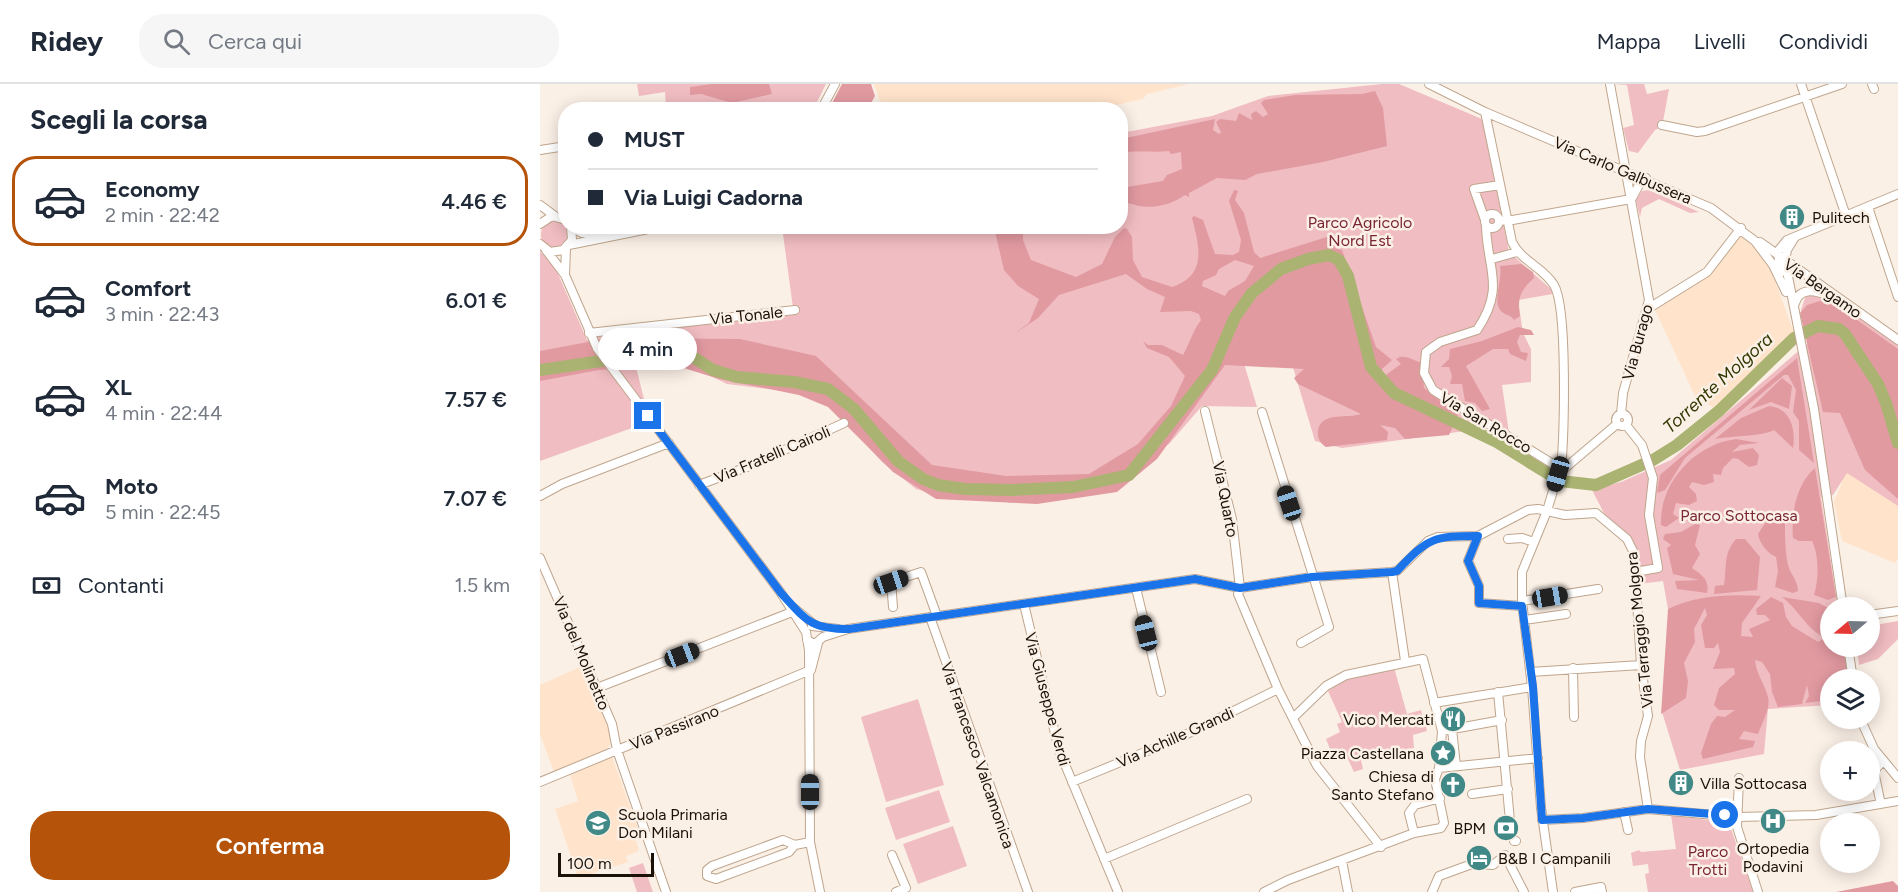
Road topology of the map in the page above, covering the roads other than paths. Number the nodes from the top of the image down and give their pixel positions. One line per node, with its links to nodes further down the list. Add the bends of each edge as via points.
1 (835, 84): 7 (street)
2 (1429, 84): 8 (street, Via Carlo Galbussera)
3 (1610, 84): 12 (street, Via Burago)
4 (1801, 84): 6 (street)
5 (1842, 84): 6 (street)
6 (1805, 97): 9 (street, via 1705,132); 20 (street)
7 (825, 102)
8 (1485, 112): 12 (street, Via Carlo Galbussera); 14 (street)
9 (1662, 125)
10 (558, 147): 11 (street)
11 (540, 150)
12 (1626, 170): 13 (street, Via Carlo Galbussera); 16 (street, Via Burago)
13 (1646, 178): 16 (street); 25 (street, Via Carlo Galbussera, via 1711,208)
14 (1500, 185): 22 (street); 23 (street, via 1474,189)
15 (1898, 194): 18 (street)
16 (1631, 199): 22 (street); 43 (street, Via Burago)
17 (540, 205): 19 (street)
18 (1868, 207): 20 (street); 41 (street)
19 (555, 216): 21 (street); 24 (street)
20 (1846, 216): 31 (street)
21 (558, 217)
22 (1503, 220): 23 (street, via 1495,228); 35 (street)
23 (1486, 223): 37 (street)
24 (540, 224)
25 (1741, 228): 29 (street, Via Carlo Galbussera); 43 (street, via 1707,272)
26 (573, 234): 34 (street)
27 (597, 234): 30 (street)
28 (618, 234): 30 (street)
29 (1749, 234): 32 (street, Via Bergamo); 40 (street, Via Carlo Galbussera, via 1773,265)
30 (612, 235): 34 (street)
31 (1791, 238): 32 (street); 36 (street, via 1780,246); 38 (street)
32 (1763, 244): 36 (street, Via Bergamo)
33 (543, 247): 34 (street, via 556,252); 39 (street)
34 (568, 247): 39 (street)
35 (1517, 252): 37 (street); 56 (street, via 1554,284 1562,312)
36 (1778, 255): 38 (street, Via Bergamo); 40 (street, Via Carlo Galbussera)
37 (1492, 259): 56 (street, Via San Rocco, via 1494,291 1481,324 1477,330 1440,342 1426,352 1424,373 1433,390)
38 (1785, 261): 42 (street, Via Bergamo); 44 (street, Via Carlo Galbussera)
39 (565, 275): 47 (street)
40 (1786, 292): 46 (street, Via Carlo Galbussera)
41 (1898, 297)
42 (1839, 299): 44 (street, via 1816,291 1806,292 1797,297); 48 (street, Via Bergamo)
43 (1649, 308): 51 (street, Via Burago, via 1623,393)
44 (1794, 308): 46 (street, Via Carlo Galbussera)
45 (795, 310): 47 (street, Via Tonale)
46 (1798, 330): 71 (street, Via Carlo Galbussera)
47 (589, 333): 55 (street)
48 (1898, 340)
49 (1205, 411): 68 (street, Via Quarto, via 1232,519)
50 (1262, 412): 66 (street)
51 (1621, 414): 53 (street, Via Burago, via 1616,418); 54 (street, via 1628,417)
52 (844, 423): 57 (street, Via Fratelli Cairoli)
53 (1617, 424): 54 (street); 56 (street, Via Burago)
54 (1626, 425): 65 (street, via 1636,434 1653,480 1649,515 1658,568)
55 (669, 444): 57 (street); 58 (street)
56 (1560, 472): 59 (street)
57 (699, 485): 70 (street)
58 (540, 496)
59 (1547, 511): 60 (street, Via Terraggio Molgora, via 1528,510); 62 (street); 65 (street, Via Terraggio Molgora, via 1565,515 1596,513 1607,520 1632,548)
60 (1478, 536): 64 (street, via 1428,541); 72 (street, via 1468,561 1479,586 1479,603)
61 (1508, 539): 62 (street)
62 (1534, 542): 72 (street, via 1522,572)
63 (540, 558): 92 (street, Via del Molinetto)
64 (1392, 572): 66 (street); 86 (street)
65 (1635, 572): 87 (street, Via Terraggio Molgora)
66 (1312, 577): 68 (street); 85 (street, via 1329,627)
67 (1136, 588): 68 (street, via 1195,579); 73 (street); 94 (street)
68 (1240, 588): 93 (street, Via Quarto, via 1238,594)
69 (1598, 589): 72 (street)
70 (781, 593): 76 (street); 81 (street)
71 (1844, 597)
72 (1522, 603): 80 (street)
73 (1024, 604): 79 (street); 113 (street, Via Giuseppe Verdi, via 1057,744)
74 (893, 608): 79 (street, Via Francesco Valcamonica, via 891,582 921,572)
75 (1898, 611): 77 (street)
76 (792, 612): 83 (street); 92 (street)
77 (1880, 613)
78 (1566, 614): 80 (street)
79 (934, 617): 82 (street); 136 (street, Via Francesco Valcamonica)
80 (1524, 620): 89 (street)
81 (818, 627): 82 (street); 83 (street, via 808,628); 84 (street)
82 (849, 629): 84 (street)
83 (806, 636): 84 (street); 90 (street)
84 (820, 640): 90 (street)
85 (1301, 643)
86 (1405, 661): 96 (street, via 1423,658); 98 (street, via 1332,682)
87 (1641, 665): 88 (street); 119 (street, Via Terraggio Molgora, via 1648,716 1640,757)
88 (1573, 668): 89 (street); 97 (street)
89 (1530, 672): 91 (street)
90 (809, 674): 104 (street, Via Passirano); 126 (street)
91 (1533, 687): 95 (street); 105 (street)
92 (597, 688): 104 (street, Via del Molinetto, via 612,724)
93 (1278, 689): 98 (street, Via Quarto); 113 (street, Via Achille Grandi, via 1179,738)
94 (1161, 692)
95 (1498, 692): 96 (street); 99 (street)
96 (1434, 703): 103 (street)
97 (1574, 717)
98 (1293, 718): 128 (street, Via Quarto, via 1317,766)
99 (1502, 720): 100 (street); 106 (street)
100 (1452, 729): 103 (street); 107 (street)
101 (1866, 729): 111 (street, via 1874,749)
102 (1868, 729): 108 (street, via 1878,747)
103 (1442, 731): 109 (street)
104 (617, 750): 112 (street, Via Passirano); 133 (street, Via del Molinetto)
105 (1538, 758): 106 (street); 122 (street)
106 (1506, 761): 107 (street); 114 (street)
107 (1456, 766): 109 (street)
108 (1898, 767)
109 (1439, 768): 116 (street, via 1435,779)
110 (1739, 778): 121 (street)
111 (1898, 778)
112 (540, 782)
113 (1072, 782): 130 (street, Via Giuseppe Verdi)
114 (1508, 789): 115 (street); 123 (street)
115 (1472, 794)
116 (1440, 798): 125 (street, via 1415,804 1409,813); 125 (street, via 1444,819 1441,828)
117 (1247, 799): 130 (street)
118 (1898, 801): 121 (street, via 1816,815)
119 (1648, 809): 120 (street); 121 (street)
120 (1624, 812): 122 (street); 124 (street)
121 (1737, 817): 144 (street, via 1740,841)
122 (1542, 820): 141 (street)
123 (1510, 821)
124 (1628, 830)
125 (1414, 833): 128 (street)
126 (810, 842): 127 (street); 134 (street)
127 (795, 845): 127 (street, via 789,852 716,879 707,876 712,866 783,840)
128 (1382, 847): 131 (street)
129 (892, 855): 135 (street, via 906,888)
130 (1104, 859): 137 (street, Via Giuseppe Verdi)
131 (1342, 861): 138 (street); 139 (street)
132 (1433, 888): 140 (street, via 1439,876 1472,864 1493,865 1505,855)
133 (666, 892)
134 (820, 892)
135 (896, 892)
136 (1028, 892)
137 (1118, 892)
138 (1264, 892)
139 (1348, 892)
140 (1524, 892)
141 (1553, 892)
142 (1575, 892): 143 (street, via 1601,887)
143 (1602, 892)
144 (1758, 892)

